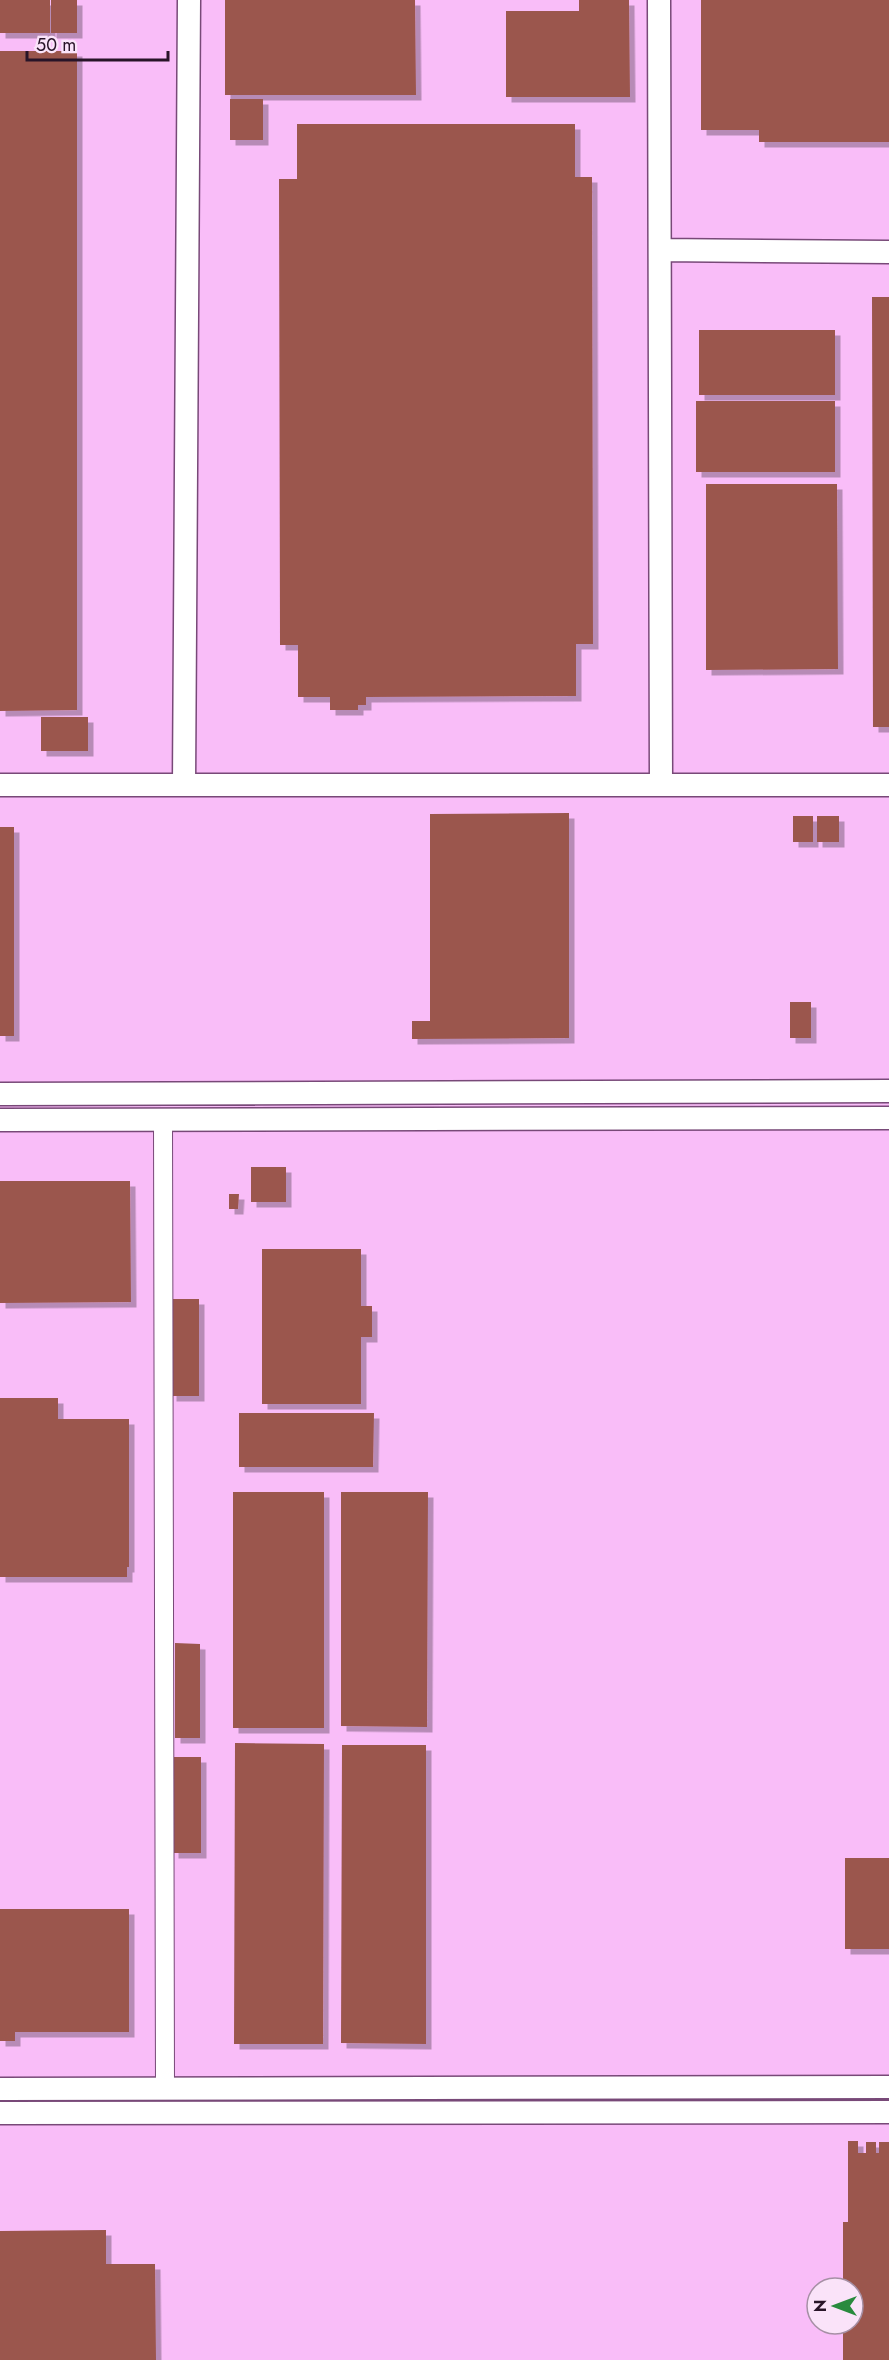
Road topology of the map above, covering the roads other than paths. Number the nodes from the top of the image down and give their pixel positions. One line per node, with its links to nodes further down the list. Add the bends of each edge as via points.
1 (189, 0): 6 (street)
2 (659, 0): 3 (street)
3 (661, 250): 4 (street); 7 (street)
4 (889, 252)
5 (0, 785): 6 (street)
6 (184, 785): 7 (street)
7 (661, 785): 8 (street)
8 (889, 785)
9 (889, 1091): 10 (street)
10 (162, 1093): 11 (street); 14 (street)
11 (0, 1094)
12 (889, 1118): 14 (street)
13 (0, 1120): 14 (street)
14 (163, 1120): 17 (street)
15 (889, 2087): 17 (street)
16 (0, 2089): 17 (street)
17 (165, 2089): 19 (street)
18 (889, 2112): 19 (street)
19 (165, 2113): 20 (street)
20 (0, 2114)

